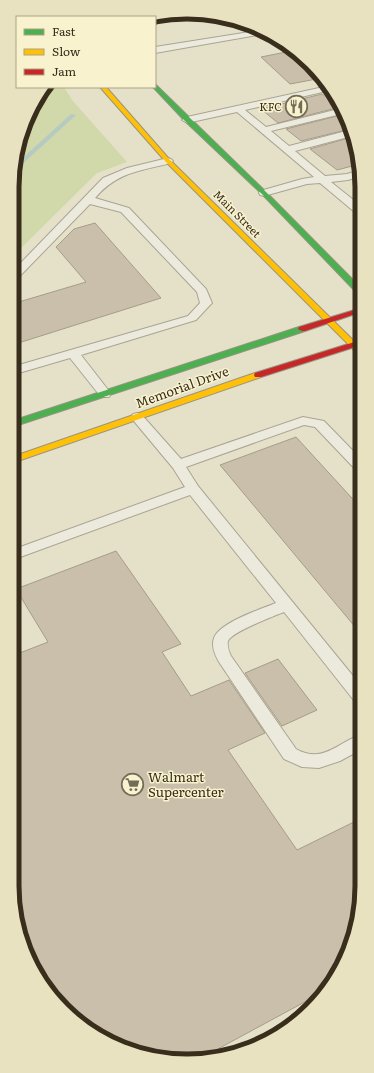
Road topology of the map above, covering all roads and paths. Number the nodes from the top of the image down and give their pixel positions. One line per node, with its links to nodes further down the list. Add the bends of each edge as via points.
1 (255, 34): 2 (lane)
2 (156, 50)
3 (156, 87): 8 (main road)
4 (104, 88): 12 (main road, Main Street)
5 (324, 90): 6 (lane)
6 (239, 109): 8 (lane); 9 (lane)
7 (338, 112): 9 (lane)
8 (187, 120): 15 (main road)
9 (264, 130): 11 (lane)
10 (346, 134): 11 (lane)
11 (287, 150): 14 (lane)
12 (168, 161): 16 (lane, via 110,179); 21 (main road, Main Street)
13 (355, 174): 14 (lane)
14 (322, 179): 15 (lane); 17 (lane)
15 (264, 193): 19 (main road)
16 (88, 200): 18 (lane); 24 (lane, via 125,210 202,291 206,303 192,318)
17 (355, 207)
18 (19, 271)
19 (355, 286)
20 (355, 312): 21 (main road, Memorial Drive)
21 (328, 320): 22 (main road, Main Street); 26 (main road, Memorial Drive)
22 (355, 342)
23 (355, 343): 27 (main road, Memorial Drive, via 194,395)
24 (73, 353): 25 (lane); 26 (lane)
25 (19, 369)
26 (105, 394): 28 (main road, Memorial Drive)
27 (137, 417): 29 (main road, Memorial Drive); 31 (lane)
28 (19, 422)
29 (19, 458)
30 (355, 461): 31 (lane, via 320,424 303,421)
31 (178, 465): 32 (lane)
32 (193, 489): 33 (lane); 34 (lane)
33 (19, 552)
34 (286, 605): 35 (lane); 36 (lane, via 232,629 223,636 220,647 224,658 290,754 304,762 315,763)
35 (355, 690)
36 (355, 744)

